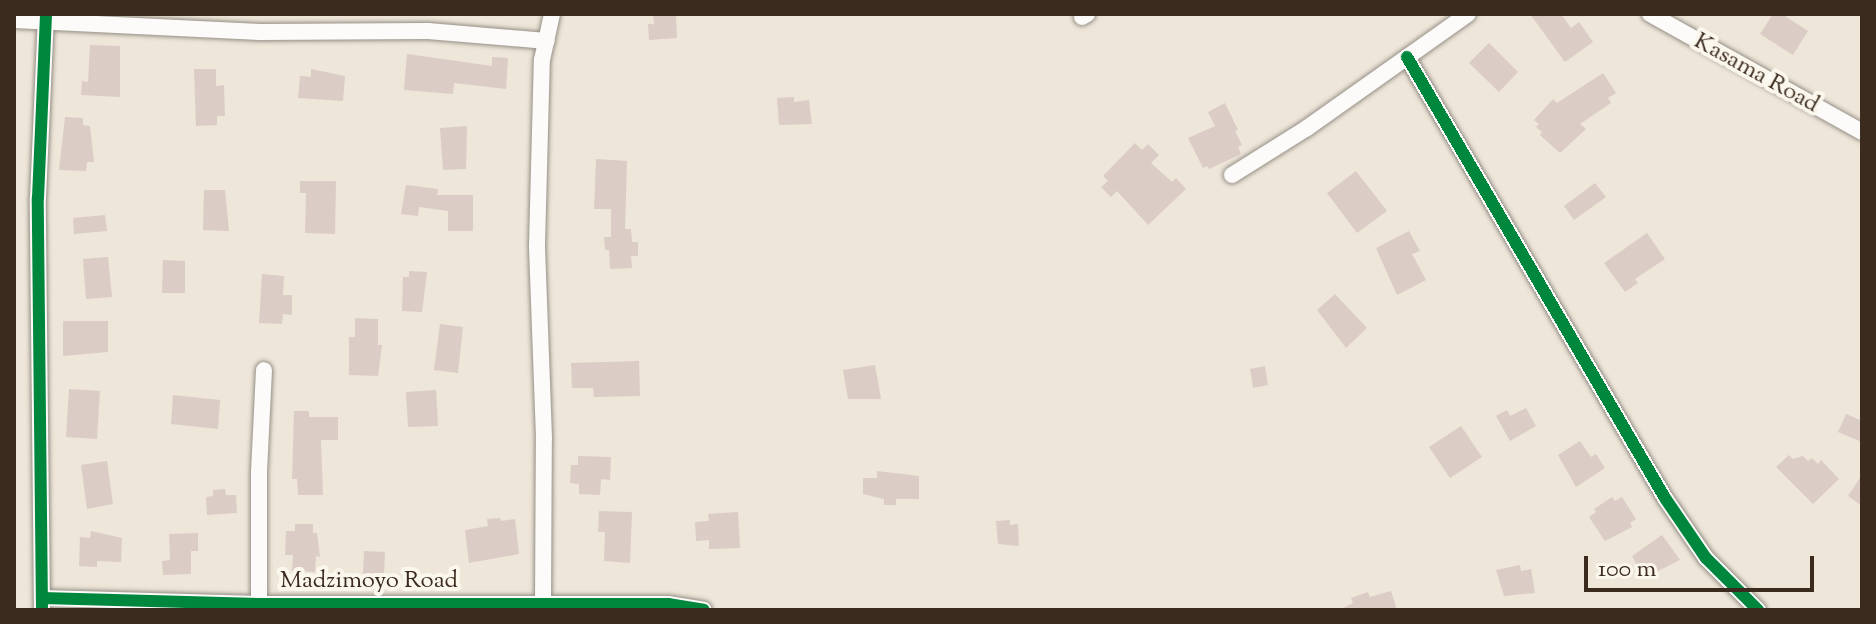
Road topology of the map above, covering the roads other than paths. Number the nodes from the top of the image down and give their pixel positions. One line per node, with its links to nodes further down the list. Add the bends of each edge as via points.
1 (552, 14): 6 (street)
2 (1468, 14): 7 (street)
3 (1650, 14): 8 (street, Kasama Road)
4 (46, 18): 5 (street); 6 (street, via 260,32 428,31); 11 (street, via 38,198)
5 (14, 20)
6 (547, 41): 12 (street, via 541,75 537,245)
7 (1407, 57): 9 (street); 15 (street, via 1665,498 1706,558)
8 (1862, 132)
9 (1232, 175)
10 (264, 370): 13 (street)
11 (42, 604): 13 (street, Madzimoyo Road)
12 (543, 604): 13 (street, Madzimoyo Road); 14 (street, Madzimoyo Road)
13 (259, 607)
14 (700, 608)
15 (1758, 610)

